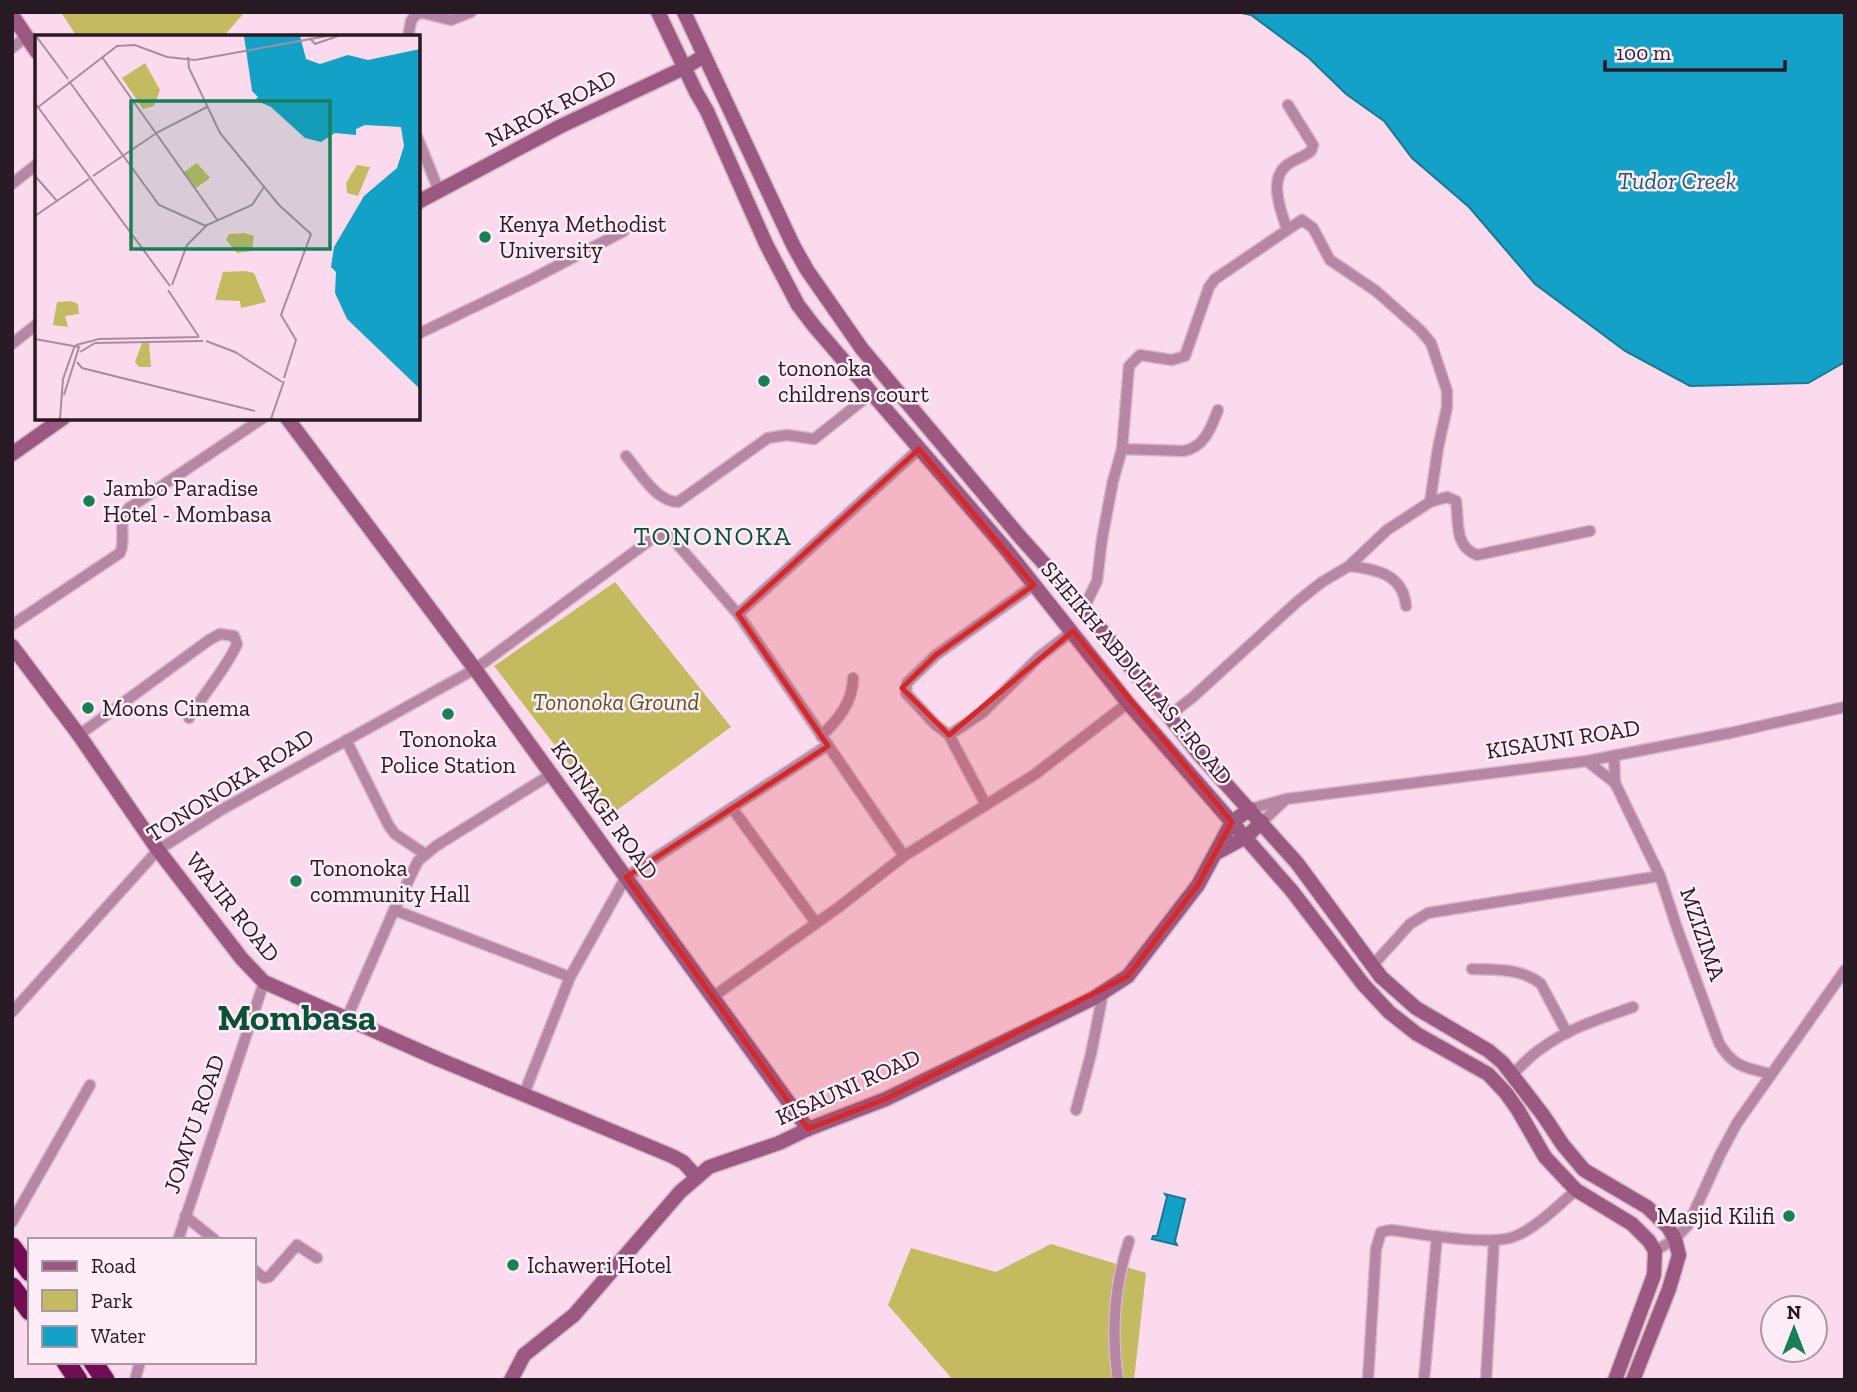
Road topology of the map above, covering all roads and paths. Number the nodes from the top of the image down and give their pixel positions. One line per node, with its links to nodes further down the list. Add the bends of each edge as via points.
1 (471, 12): 5 (street, via 451,20 416,13)
2 (658, 12): 10 (main road, SHEIKH ABDULLAS F.ROAD)
3 (684, 12): 9 (main road, SHEIKH ABDULLAS F.ROAD)
4 (12, 16): 6 (main road)
5 (408, 35)
6 (26, 37): 7 (street); 8 (main road)
7 (12, 48)
8 (35, 49)
9 (704, 56): 10 (main road, NAROK ROAD); 36 (main road, SHEIKH ABDULLAS F.ROAD, via 775,209 827,301 862,349)
10 (684, 68): 15 (main road, NAROK ROAD); 22 (main road, SHEIKH ABDULLAS F.ROAD, via 798,305)
11 (1288, 105): 17 (street, via 1313,145 1279,175 1278,201)
12 (420, 144): 15 (street)
13 (35, 166): 14 (street)
14 (12, 184)
15 (439, 191): 16 (main road, NAROK ROAD)
16 (420, 201)
17 (1287, 229): 28 (street, via 1215,279 1185,356 1172,360 1140,355 1133,360); 31 (street, via 1302,220 1308,223 1330,260 1376,291 1431,343 1447,391 1447,407)
18 (624, 231): 20 (street)
19 (35, 326): 21 (street)
20 (420, 333)
21 (12, 344)
22 (872, 393): 27 (main road, SHEIKH ABDULLAS F.ROAD); 30 (street, via 814,439 768,438 678,502 660,496)
23 (1217, 410): 28 (street, via 1211,429 1193,449)
24 (60, 420): 29 (main road)
25 (260, 420): 38 (street, via 129,508 122,516 120,553)
26 (289, 420): 41 (main road, KOINAGE ROAD)
27 (919, 449): 34 (main road, SHEIKH ABDULLAS F.ROAD); 37 (street)
28 (1122, 449): 36 (street, via 1097,581)
29 (12, 454)
30 (625, 456)
31 (1430, 502): 32 (street, via 1447,497 1456,501 1461,545 1477,555); 33 (street, via 1387,530)
32 (1590, 531)
33 (1349, 566): 35 (street, via 1377,570 1392,578 1403,592); 45 (street, via 1298,601)
34 (1034, 585): 39 (main road, SHEIKH ABDULLAS F.ROAD); 47 (street, via 936,654 905,686 924,713)
35 (1406, 607)
36 (1084, 608): 45 (main road, SHEIKH ABDULLAS F.ROAD)
37 (738, 614): 41 (street, TONONOKA ROAD, via 675,541 661,535); 50 (street)
38 (12, 625)
39 (1073, 631): 43 (main road, SHEIKH ABDULLAS F.ROAD); 47 (street, via 982,713)
40 (12, 646): 48 (main road, WAJIR ROAD)
41 (475, 668): 49 (street, TONONOKA ROAD); 53 (main road, KOINAGE ROAD)
42 (853, 678): 50 (street, via 853,690)
43 (1128, 703): 56 (street, via 1034,775); 59 (main road, SHEIKH ABDULLAS F.ROAD)
44 (1845, 707): 51 (street, KISAUNI ROAD)
45 (1170, 715): 58 (main road, SHEIKH ABDULLAS F.ROAD)
46 (189, 718): 48 (street, via 232,656 237,644 234,636 220,634 209,640)
47 (949, 734): 56 (street)
48 (79, 735): 62 (main road, WAJIR ROAD)
49 (346, 740): 62 (street, TONONOKA ROAD); 64 (street, via 389,826)
50 (825, 741): 57 (street); 65 (street)
51 (1614, 756): 52 (street, KISAUNI ROAD); 54 (street)
52 (1587, 761): 54 (street); 55 (street, KISAUNI ROAD)
53 (550, 775): 64 (street); 67 (main road, KOINAGE ROAD)
54 (1615, 783): 66 (street, MZIZIMA)
55 (1286, 799): 58 (street, KISAUNI ROAD); 60 (street)
56 (986, 805): 65 (street)
57 (732, 808): 67 (street); 69 (street)
58 (1250, 809): 59 (main road, KISAUNI ROAD); 60 (main road, SHEIKH ABDULLAS F.ROAD)
59 (1232, 822): 61 (main road, SHEIKH ABDULLAS F.ROAD); 63 (main road, KISAUNI ROAD)
60 (1262, 822): 61 (main road); 70 (main road, SHEIKH ABDULLAS F.ROAD)
61 (1246, 837): 63 (main road); 88 (main road, SHEIKH ABDULLAS F.ROAD, via 1389,1012 1498,1084 1545,1157)
62 (158, 850): 74 (main road, WAJIR ROAD); 78 (street, TONONOKA ROAD)
63 (1215, 853): 75 (main road, KISAUNI ROAD, via 1198,885 1153,946 1128,976)
64 (425, 854): 68 (street)
65 (904, 856): 69 (street)
66 (1660, 876): 70 (street, via 1428,913 1410,924); 82 (street, MZIZIMA, via 1719,1043 1727,1057 1742,1067)
67 (625, 877): 73 (street); 76 (main road, KOINAGE ROAD)
68 (394, 910): 73 (street); 79 (street)
69 (816, 923): 76 (street)
70 (1372, 966): 81 (main road, SHEIKH ABDULLAS F.ROAD, via 1416,1008 1489,1051)
71 (1472, 970): 80 (street, via 1521,973 1536,980)
72 (1845, 970): 82 (street)
73 (570, 977): 84 (street)
74 (264, 982): 79 (main road, WAJIR ROAD); 89 (street, JOMVU ROAD)
75 (1103, 993): 85 (street); 86 (main road, KISAUNI ROAD, via 887,1098)
76 (714, 996): 86 (main road, KOINAGE ROAD)
77 (1633, 1007): 80 (street)
78 (12, 1012)
79 (346, 1020): 84 (main road, WAJIR ROAD)
80 (1567, 1033): 81 (street, via 1540,1049)
81 (1513, 1074): 94 (main road, SHEIKH ABDULLAS F.ROAD, via 1584,1170 1647,1207)
82 (1771, 1074): 94 (street, via 1737,1123 1692,1218)
83 (90, 1085): 90 (street)
84 (524, 1094): 87 (main road, WAJIR ROAD, via 683,1161)
85 (1076, 1111)
86 (808, 1129): 87 (main road, KISAUNI ROAD)
87 (696, 1176): 108 (main road, KISAUNI ROAD, via 574,1315 524,1355)
88 (1576, 1191): 95 (street, via 1520,1234); 98 (main road, SHEIKH ABDULLAS F.ROAD, via 1639,1229)
89 (185, 1216): 92 (street, JOMVU ROAD); 93 (street)
90 (12, 1222)
91 (1437, 1236): 95 (street); 110 (street, via 1381,1232); 111 (street)
92 (179, 1238)
93 (212, 1238)
94 (1675, 1239): 98 (street); 114 (main road, via 1679,1255 1675,1269)
95 (1493, 1240): 112 (street)
96 (1129, 1241): 109 (street, via 1116,1294)
97 (12, 1247): 100 (highway)
98 (1655, 1251): 113 (main road, via 1651,1287)
99 (317, 1258): 101 (street, via 297,1244 269,1277)
100 (28, 1269)
101 (256, 1272)
102 (12, 1287): 103 (highway)
103 (28, 1308)
104 (67, 1364): 106 (highway)
105 (94, 1364): 107 (highway)
106 (78, 1380)
107 (105, 1380)
108 (511, 1380)
109 (1118, 1380)
110 (1368, 1380)
111 (1424, 1380)
112 (1486, 1380)
113 (1615, 1380)
114 (1633, 1380)

